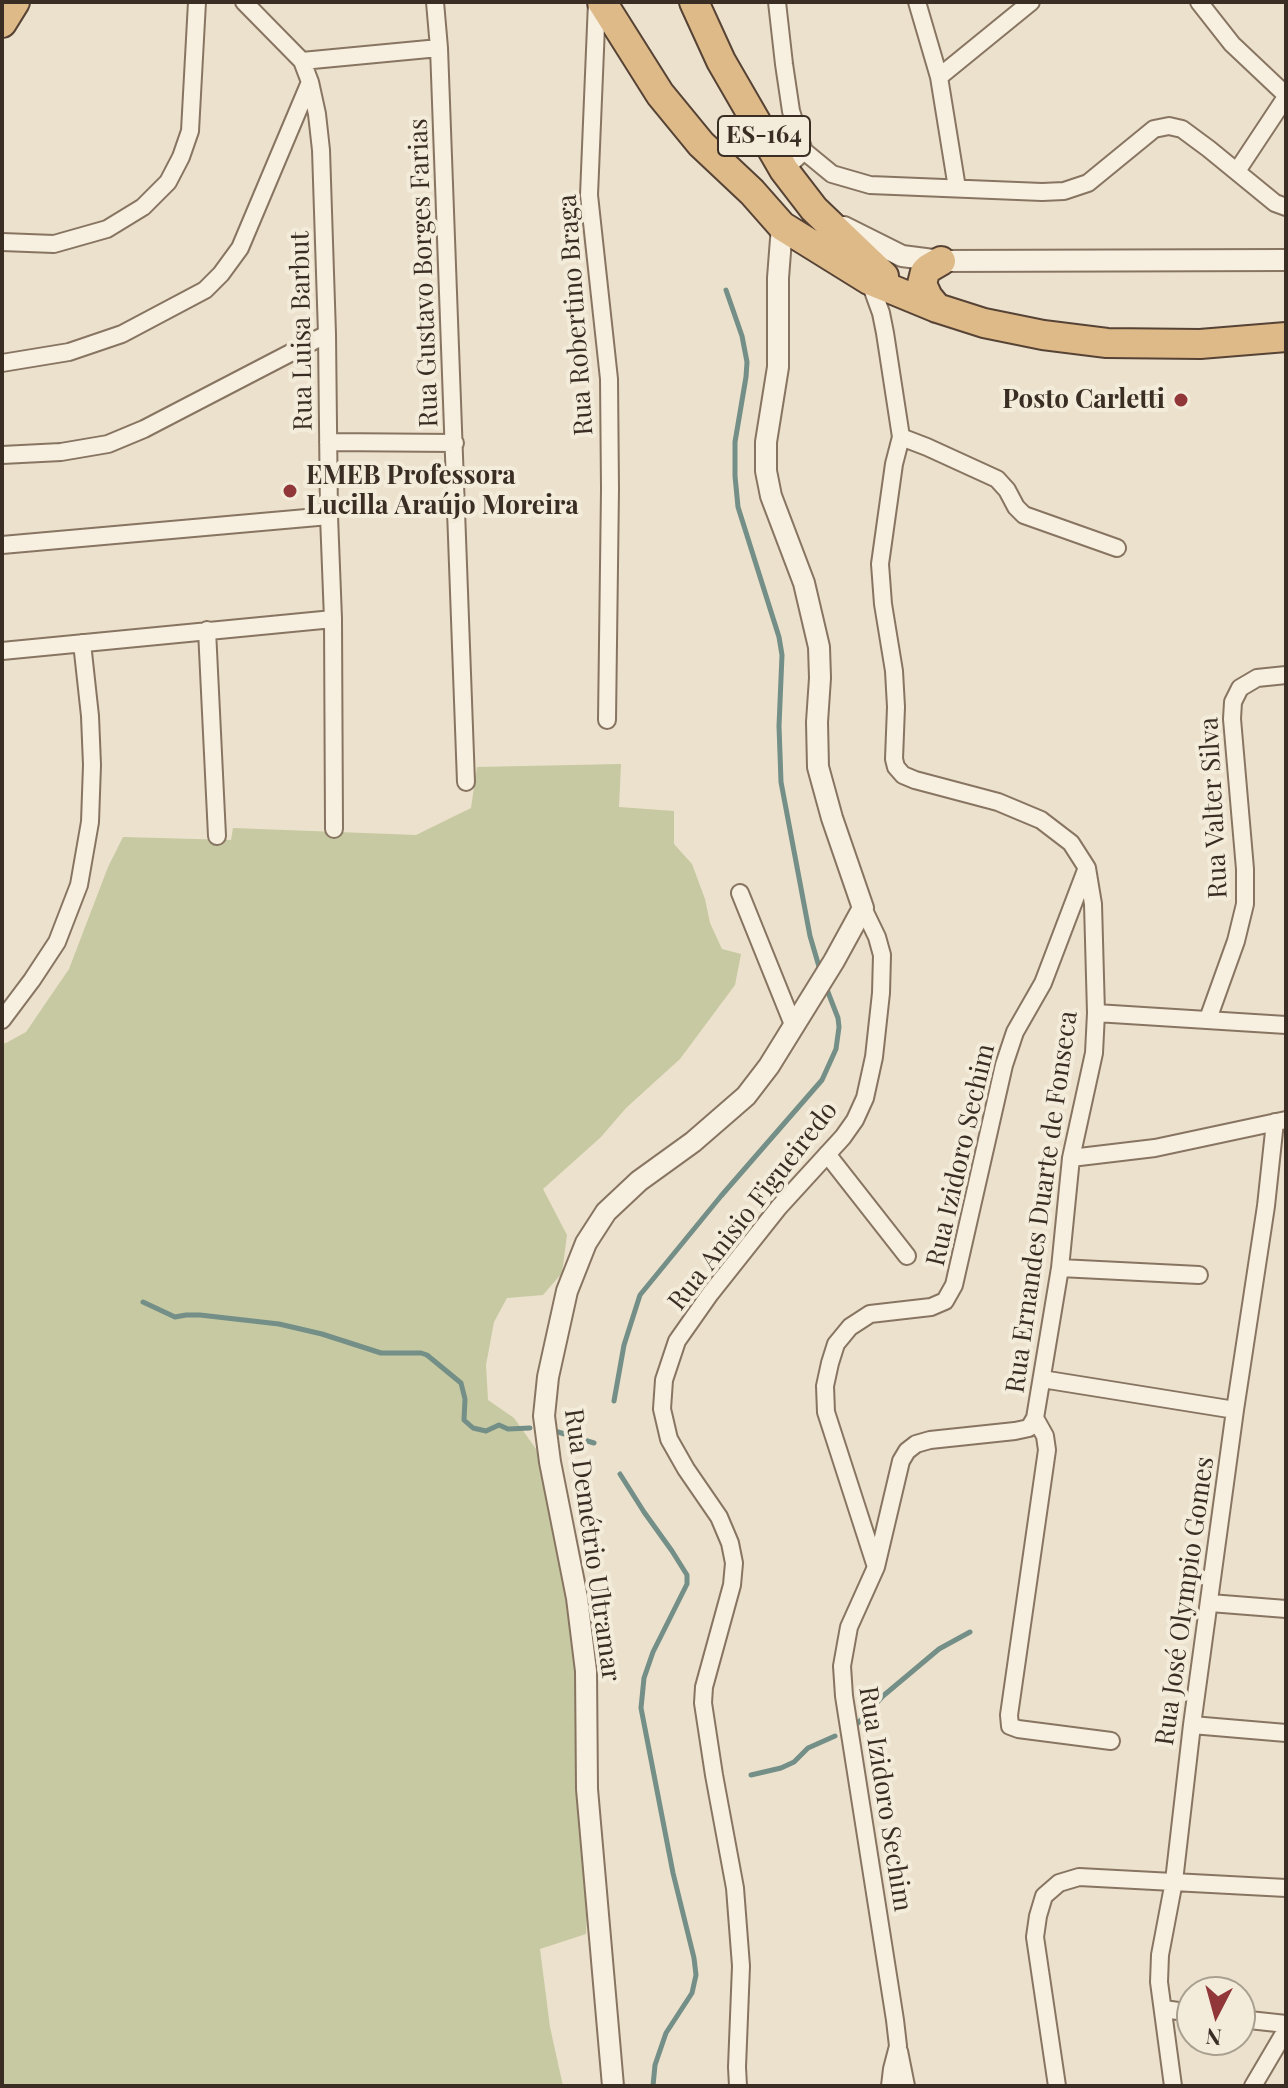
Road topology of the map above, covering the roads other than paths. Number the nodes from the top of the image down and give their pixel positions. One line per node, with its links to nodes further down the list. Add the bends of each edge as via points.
1 (15, 2): 11 (highway)
2 (197, 2): 24 (street, via 190,131 168,182 143,207 107,229 54,244)
3 (244, 2): 13 (street, Rua Luisa Barbut)
4 (435, 2): 12 (street, Rua Gustavo Borges Farias)
5 (600, 2): 20 (highway, ES-164, via 660,94 701,144); 47 (street, Rua Robertino Braga, via 589,195 609,379)
6 (694, 2): 17 (highway, ES-164, via 721,61)
7 (777, 2): 17 (street)
8 (917, 2): 14 (street)
9 (1031, 2): 14 (street)
10 (1199, 2): 16 (street, via 1232,44)
11 (2, 23)
12 (439, 48): 13 (street); 37 (street, Rua Gustavo Borges Farias)
13 (302, 61): 15 (street, Rua Luisa Barbut)
14 (939, 77): 19 (street)
15 (310, 82): 32 (street, Rua Luisa Barbut, via 321,150); 34 (street, via 240,248 205,290 122,334 69,352)
16 (1286, 96): 18 (street)
17 (794, 161): 19 (street, via 870,185); 22 (highway, ES-164)
18 (1237, 171): 19 (street, via 1182,129 1169,126 1154,129 1088,183 1064,191); 21 (street)
19 (957, 188)
20 (752, 192): 23 (highway, ES-164); 25 (highway)
21 (1286, 207)
22 (814, 209): 25 (highway, ES-164); 26 (street)
23 (782, 226): 29 (highway, ES-164); 53 (street, via 778,367 766,471 804,583 819,647 818,767)
24 (2, 242)
25 (859, 252): 26 (street); 30 (highway, ES-164)
26 (902, 256): 28 (street)
27 (1286, 260): 28 (street)
28 (941, 261): 31 (highway, via 923,279 923,289)
29 (869, 280): 30 (highway, ES-164); 35 (street, Rua Ernandes Duarte de Fonseca, via 881,313)
30 (905, 295): 31 (highway, ES-164)
31 (937, 308): 33 (highway, ES-164, via 984,323 1107,343 1200,344)
32 (327, 334): 36 (street, Rua Luisa Barbut); 38 (street, via 108,444)
33 (1286, 337)
34 (2, 363)
35 (901, 437): 41 (street, via 997,479 1024,515); 51 (street, Rua Ernandes Duarte de Fonseca, via 880,564 894,671 896,767 915,780 998,802 1041,820 1071,843)
36 (328, 442): 37 (street); 39 (street, Rua Luisa Barbut)
37 (455, 443): 48 (street, Rua Gustavo Borges Farias)
38 (2, 455)
39 (329, 516): 40 (street); 42 (street, Rua Luisa Barbut)
40 (2, 545)
41 (1117, 548)
42 (333, 619): 43 (street); 49 (street, Rua Luisa Barbut)
43 (207, 630): 44 (street); 50 (street)
44 (82, 643): 45 (street); 56 (street, via 92,765 90,822 79,885 57,942)
45 (2, 651)
46 (1286, 675): 55 (street, Rua Valter Silva, via 1257,678 1240,688 1233,702 1245,904)
47 (607, 720)
48 (466, 782)
49 (334, 829)
50 (217, 836)
51 (1087, 868): 54 (street, Rua Ernandes Duarte de Fonseca); 68 (street, Rua Izidoro Sechim, via 1043,983 1015,1032 1004,1065 954,1285 945,1301 931,1307 870,1314 836,1344 830,1363 826,1412)
52 (740, 893): 58 (street)
53 (863, 908): 58 (street, Rua Demétrio Ultramar); 60 (street, Rua Anisio Figueiredo, via 882,955 874,1057 855,1120)
54 (1096, 1013): 55 (street); 61 (street, Rua Ernandes Duarte de Fonseca, via 1094,1053)
55 (1208, 1019): 57 (street)
56 (2, 1020)
57 (1286, 1025)
58 (794, 1027): 81 (street, Rua Demétrio Ultramar, via 746,1096 606,1212 586,1243 567,1291 548,1377 544,1416 586,1671 587,1789)
59 (1280, 1121): 61 (street, via 1155,1148); 66 (street, Rua José Olympio Gomes)
60 (827, 1154): 62 (street); 82 (street, Rua Anisio Figueiredo, via 710,1294 677,1341 664,1380 662,1409 669,1439 719,1517 734,1563 703,1703 735,1888 741,1966)
61 (1071, 1158): 63 (street, Rua Ernandes Duarte de Fonseca)
62 (907, 1256)
63 (1060, 1268): 64 (street); 65 (street, Rua Ernandes Duarte de Fonseca)
64 (1199, 1275)
65 (1042, 1379): 66 (street); 67 (street, Rua Ernandes Duarte de Fonseca)
66 (1235, 1410): 69 (street, Rua José Olympio Gomes)
67 (1035, 1418): 68 (street, Rua Ernandes Duarte de Fonseca, via 1029,1428 930,1440 907,1451); 73 (street, via 1047,1450 1010,1726)
68 (876, 1567): 80 (street, Rua Izidoro Sechim, via 849,1627 842,1666)
69 (1210, 1603): 70 (street); 71 (street, Rua José Olympio Gomes)
70 (1286, 1609)
71 (1192, 1725): 72 (street); 74 (street, Rua José Olympio Gomes)
72 (1286, 1733)
73 (1111, 1741)
74 (1174, 1881): 75 (street); 76 (street, Rua José Olympio Gomes, via 1160,1955); 85 (street, via 1079,1877 1059,1883 1044,1896 1035,1937)
75 (1286, 1888)
76 (1164, 2009): 77 (street); 86 (street, Rua José Olympio Gomes)
77 (1176, 2011)
78 (1256, 2022): 79 (street)
79 (1286, 2027): 87 (street)
80 (898, 2046): 83 (street, Rua Izidoro Sechim); 84 (street)
81 (613, 2086)
82 (738, 2086)
83 (890, 2086)
84 (906, 2086)
85 (1057, 2086)
86 (1173, 2086)
87 (1253, 2086)

